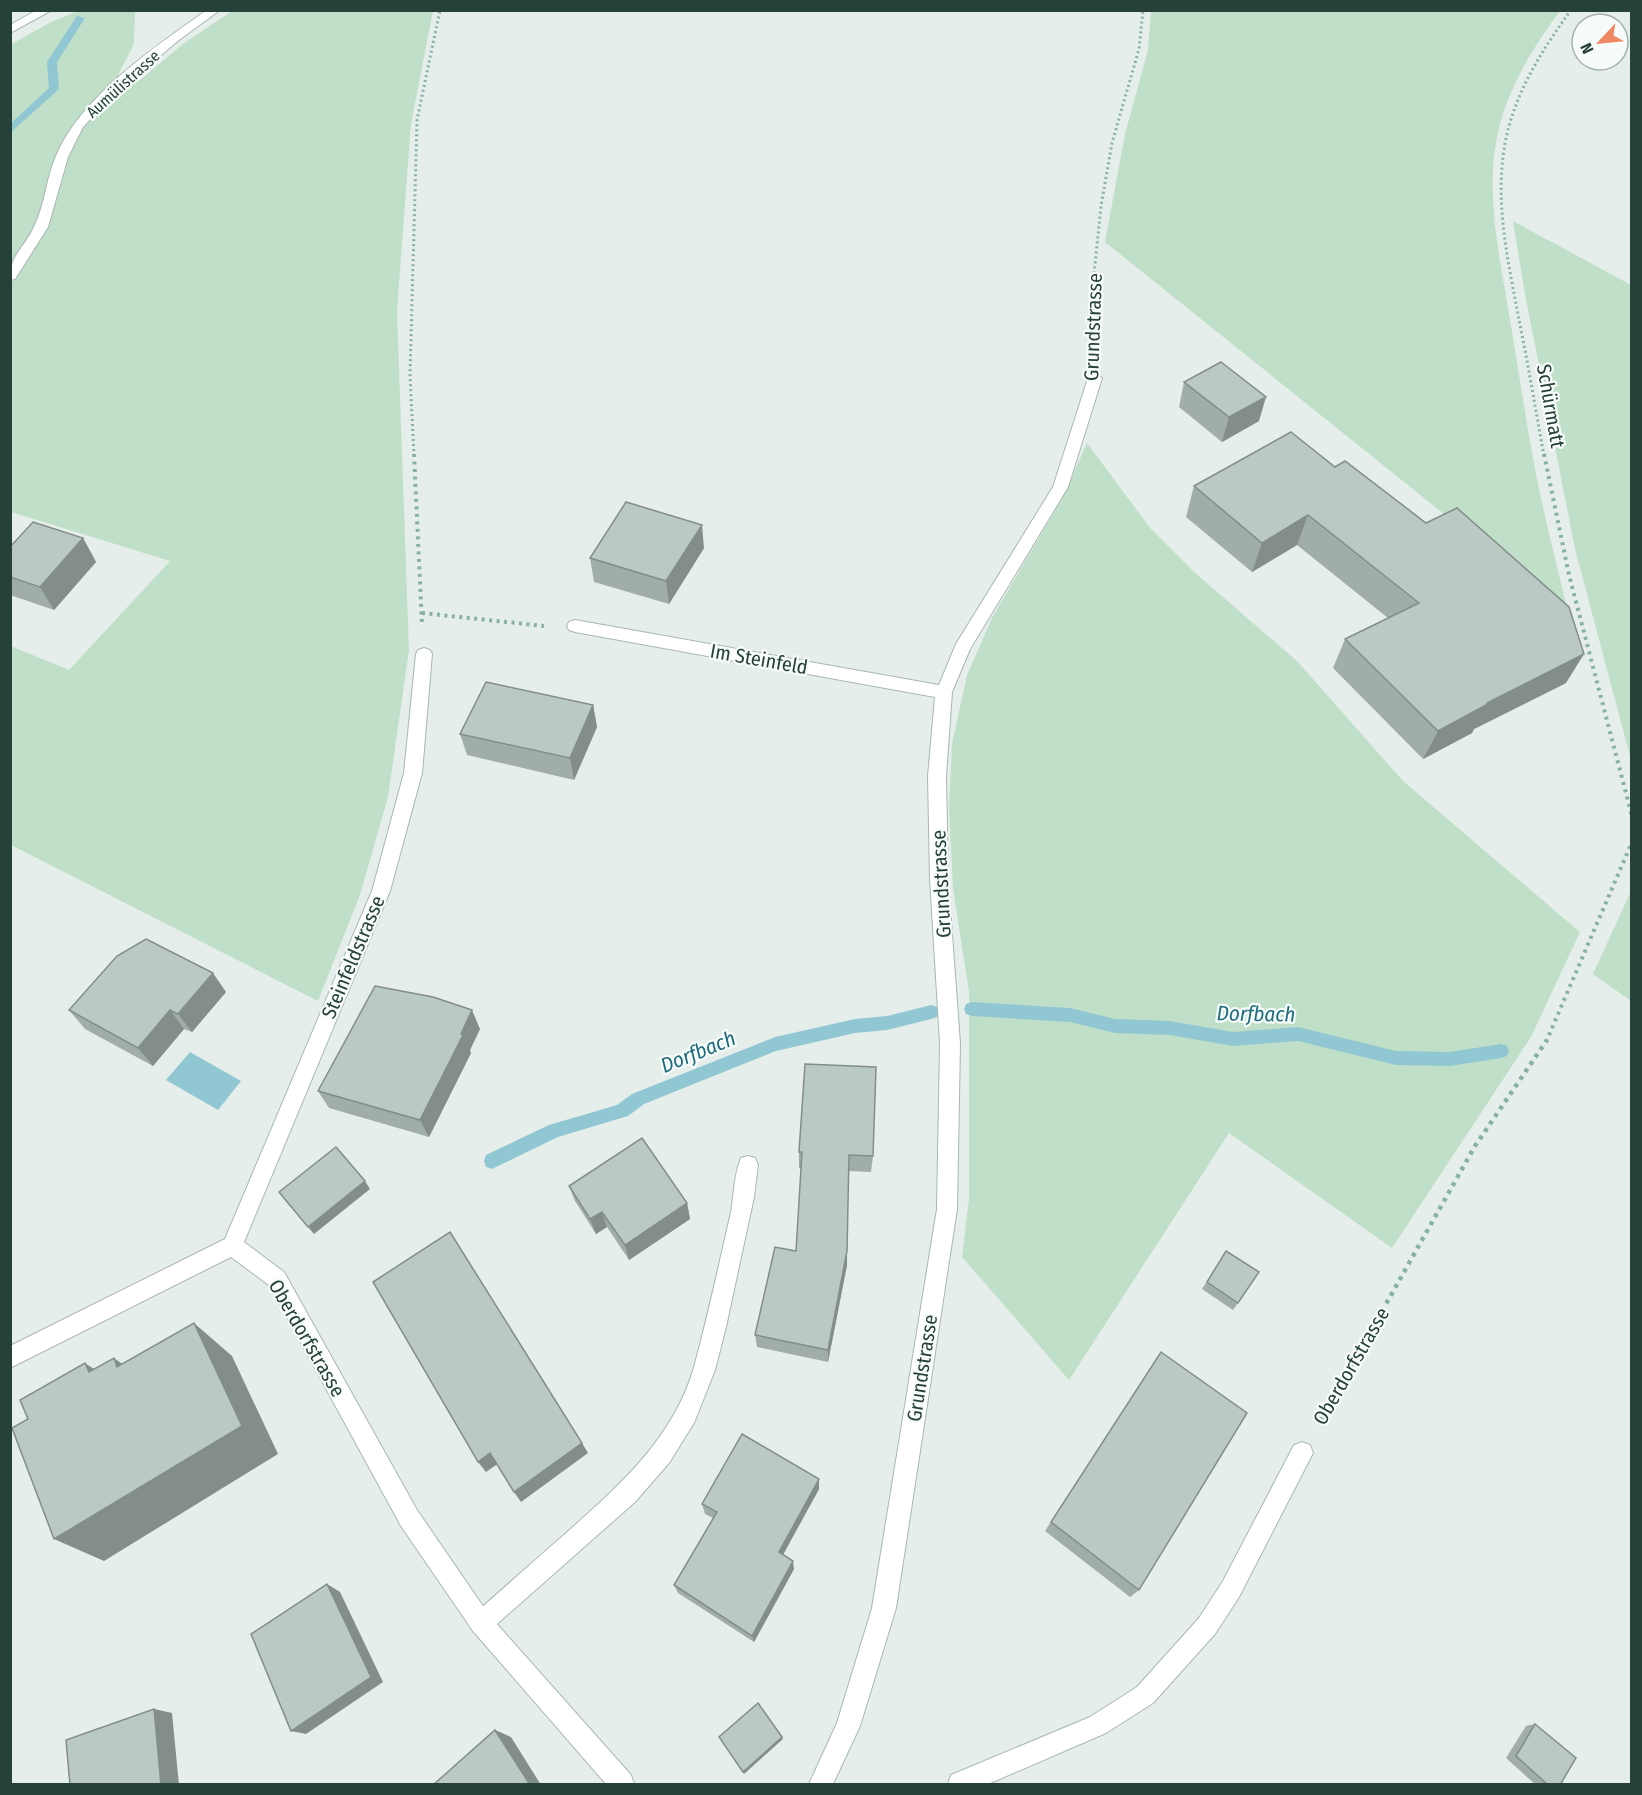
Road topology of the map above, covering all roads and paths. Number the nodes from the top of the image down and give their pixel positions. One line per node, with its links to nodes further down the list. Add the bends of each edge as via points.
1 (47, 10): 6 (street)
2 (215, 10): 7 (street, Aumülistrasse, via 104,97 78,126 62,157 41,227)
3 (440, 10): 9 (path, via 417,120 410,376)
4 (1143, 10): 8 (path, Grundstrasse, via 1139,49 1112,142 1101,206 1090,314)
5 (1571, 10): 13 (path, Schürmatt, via 1523,85 1502,164 1503,207 1550,488)
6 (10, 30)
7 (10, 276)
8 (1095, 378): 12 (street, Grundstrasse, via 1060,487 962,648)
9 (422, 613): 10 (path); 11 (path)
10 (575, 626): 12 (street, Im Steinfeld)
11 (424, 654): 16 (street, Steinfeldstrasse, via 413,773 381,891)
12 (944, 692): 21 (street, Grundstrasse, via 937,776 939,879 950,1043 947,1209 884,1608 848,1726)
13 (1632, 816)
14 (1632, 842): 18 (path, Oberdorfstrasse, via 1549,1038 1475,1146)
15 (748, 1165): 19 (street, via 712,1338 686,1414 661,1455 627,1494)
16 (232, 1246): 17 (street); 19 (street, Oberdorfstrasse, via 277,1279 409,1518)
17 (10, 1358)
18 (1302, 1453): 22 (street, via 1231,1589 1207,1626 1145,1695 1098,1725)
19 (480, 1623): 20 (street, Oberdorfstrasse)
20 (622, 1785)
21 (821, 1785)
22 (960, 1785)

